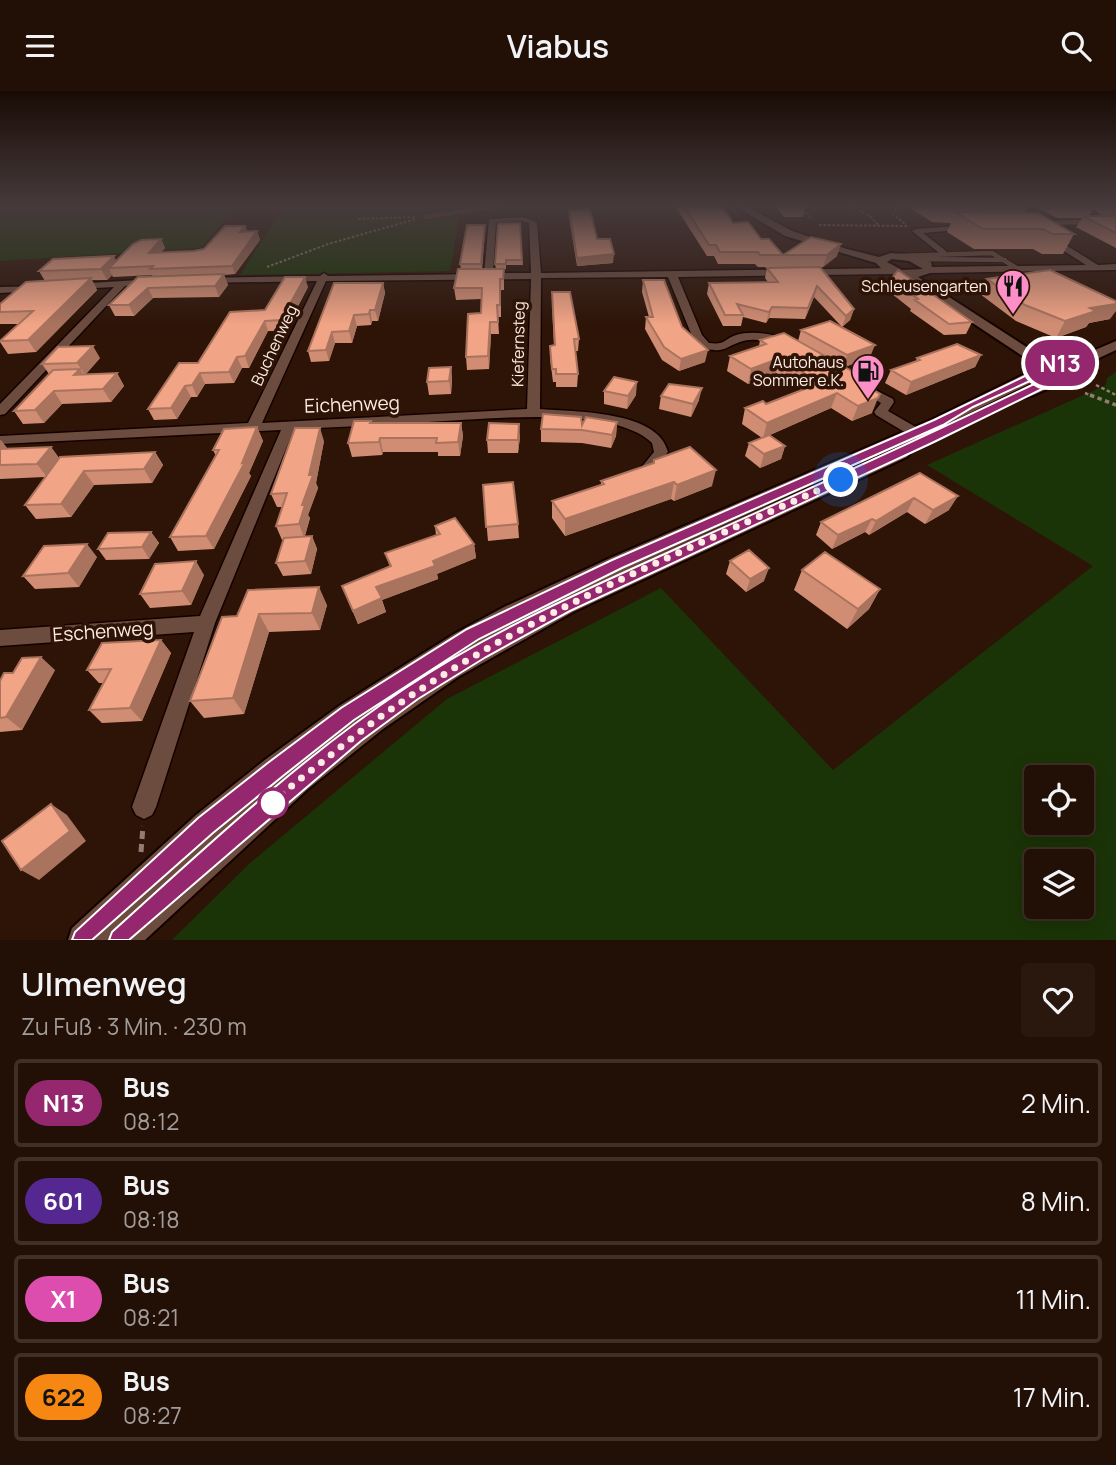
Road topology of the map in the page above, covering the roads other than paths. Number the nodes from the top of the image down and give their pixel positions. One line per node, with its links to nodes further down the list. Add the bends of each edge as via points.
1 (490, 246): 19 (street, Kiefernsteg)
2 (534, 246): 17 (street, Kiefernsteg)
3 (828, 246): 8 (street)
4 (934, 246): 7 (street)
5 (1054, 246): 12 (street)
6 (1062, 246): 12 (street)
7 (943, 253): 9 (lane, via 992,253); 10 (lane)
8 (886, 260): 10 (street); 14 (street); 15 (street)
9 (1005, 260): 10 (lane); 13 (lane)
10 (924, 264): 13 (street); 15 (street); 27 (street)
11 (1116, 267): 12 (street)
12 (1092, 268): 13 (street)
13 (1018, 269)
14 (853, 272): 15 (street); 16 (street)
15 (899, 272): 27 (street)
16 (672, 274): 17 (street); 30 (street, via 696,335 774,339)
17 (534, 275): 19 (street); 35 (street, Kiefernsteg)
18 (324, 276): 19 (street); 20 (street); 37 (street, Buchenweg)
19 (488, 276)
20 (188, 280)
21 (162, 281): 22 (street)
22 (123, 283): 23 (street); 34 (street)
23 (60, 287)
24 (47, 288): 25 (street)
25 (22, 289): 26 (street); 28 (lane)
26 (0, 291)
27 (942, 297): 32 (street)
28 (12, 298)
29 (1116, 345): 31 (street)
30 (799, 351)
31 (1070, 366): 32 (street, via 1053,362); 32 (street, via 1081,374 1082,381 1071,384)
32 (1043, 372): 38 (street, via 983,412)
33 (847, 379): 38 (street, via 888,402 881,412)
34 (0, 411)
35 (533, 413): 36 (street, Eichenweg); 40 (street, Eichenweg, via 609,420 645,430 661,452)
36 (289, 426): 37 (street, Eichenweg); 41 (street)
37 (253, 427): 39 (street, Eichenweg)
38 (922, 436): 44 (street, via 545,597 473,634 348,714 206,825); 45 (street, via 521,628 421,688 354,735 274,802)
39 (0, 440)
40 (642, 475)
41 (206, 623): 42 (street, Eschenweg); 43 (street)
42 (0, 638)
43 (144, 807)
44 (83, 940)
45 (121, 940)

